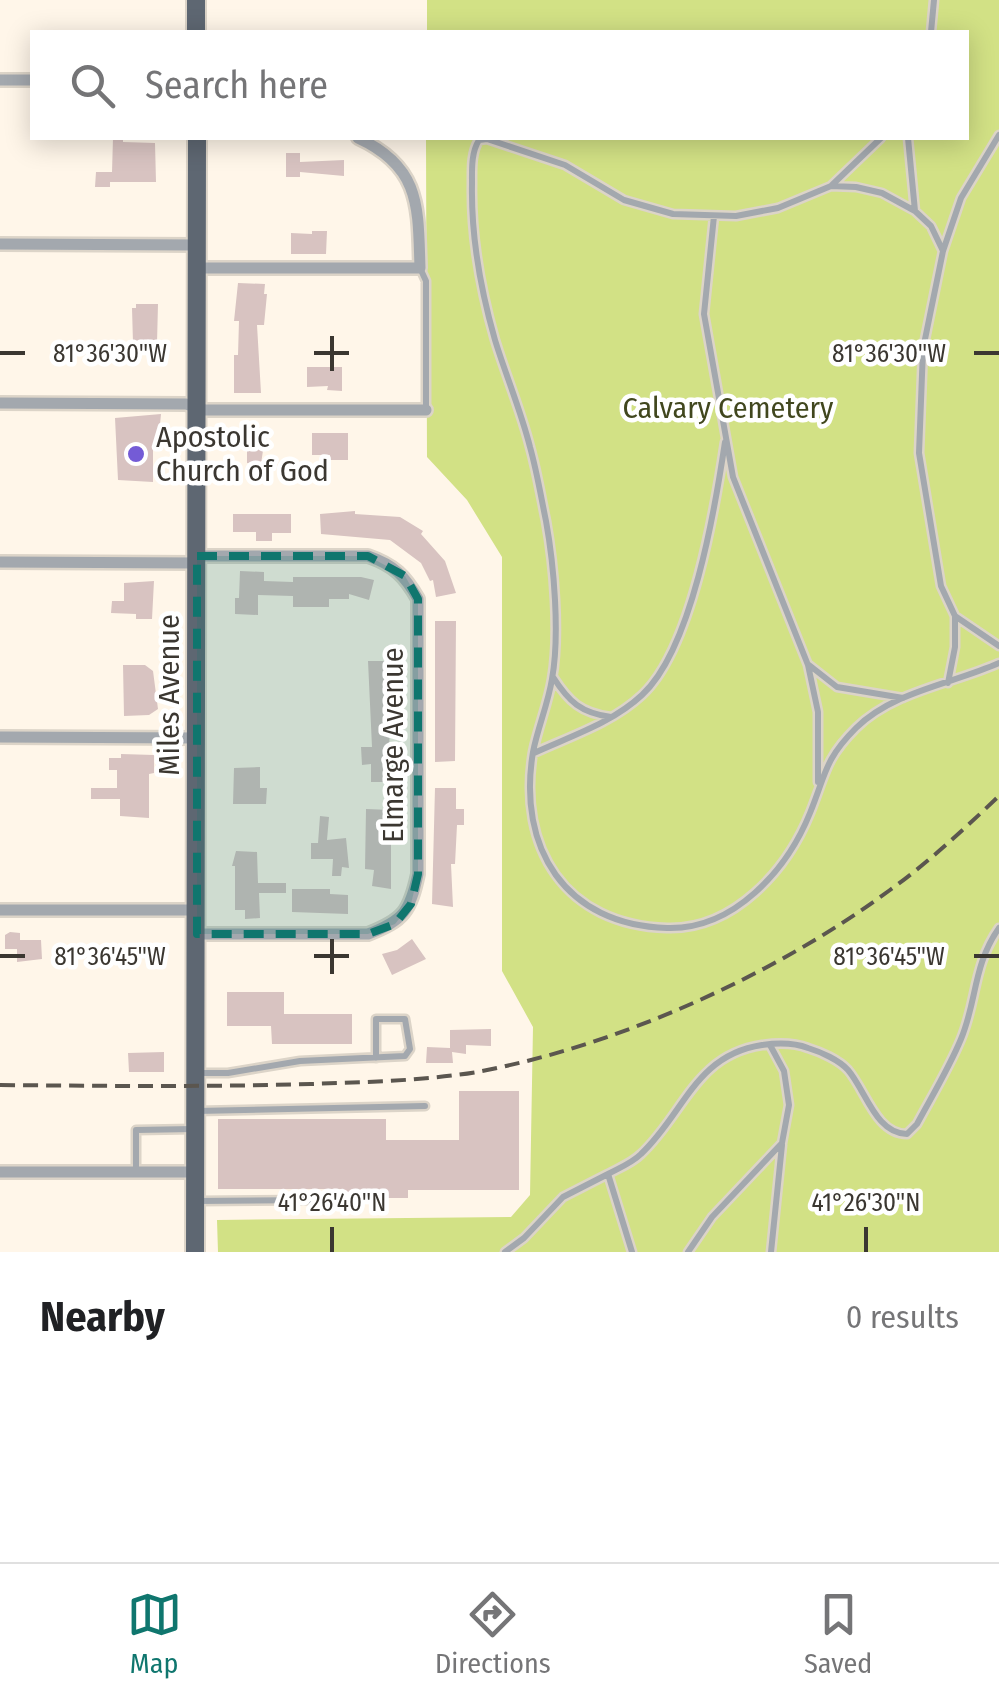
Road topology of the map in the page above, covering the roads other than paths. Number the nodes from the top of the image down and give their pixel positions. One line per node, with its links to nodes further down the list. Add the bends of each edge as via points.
1 (196, 0): 3 (main road)
2 (934, 0): 4 (lane)
3 (196, 30)
4 (932, 30)
5 (0, 80): 6 (street)
6 (30, 80)
7 (999, 134): 19 (lane, via 961,198)
8 (196, 140): 18 (main road, Miles Avenue)
9 (362, 140): 21 (street, via 384,150 405,172 418,202)
10 (479, 140): 32 (lane, via 471,210 494,337 530,446 552,554)
11 (491, 140): 16 (lane, via 565,165 656,211)
12 (879, 140): 14 (lane)
13 (908, 140): 15 (lane)
14 (831, 186): 15 (lane, via 882,193); 16 (lane, via 778,208)
15 (916, 211): 19 (lane)
16 (714, 216): 25 (lane, via 704,314)
17 (0, 244): 18 (street)
18 (197, 245): 20 (main road, Miles Avenue)
19 (943, 252): 28 (lane, via 923,350 918,454 941,586)
20 (197, 268): 21 (street); 23 (main road, Miles Avenue)
21 (420, 268): 24 (lane, via 426,281)
22 (0, 403): 23 (street)
23 (197, 408): 24 (street); 26 (main road, Miles Avenue)
24 (426, 410)
25 (726, 436): 31 (lane, via 734,477); 35 (lane, via 703,558 673,650 644,694)
26 (197, 560): 27 (street, Elmarge Avenue); 37 (main road, Miles Avenue); 43 (street, Elmarge Avenue, via 368,556 405,576 418,599 418,874 411,904 395,924 368,934)
27 (0, 562)
28 (955, 616): 29 (lane); 33 (lane)
29 (999, 646)
30 (999, 663): 33 (lane)
31 (808, 665): 34 (lane, via 837,687); 39 (lane, via 818,712)
32 (553, 677): 35 (lane, via 588,714); 38 (lane)
33 (948, 683): 34 (lane)
34 (905, 698): 39 (lane, via 881,706 856,728 828,761)
35 (612, 717): 38 (lane)
36 (0, 738): 37 (street)
37 (197, 738): 41 (main road, Miles Avenue)
38 (533, 754): 39 (lane, via 531,809 544,860 566,889 599,912 637,926 706,922 748,899 788,859)
39 (818, 790)
40 (0, 910): 41 (street)
41 (197, 910): 43 (main road, Miles Avenue)
42 (999, 928): 44 (lane, via 975,977 961,1039 907,1134 884,1126 846,1068 804,1046)
43 (197, 934): 46 (main road, Miles Avenue)
44 (770, 1044): 49 (lane, via 784,1071 789,1105); 53 (lane, via 708,1069 638,1158)
45 (376, 1058): 45 (lane, via 409,1054 405,1019 376,1019); 46 (lane)
46 (196, 1073): 48 (main road, Miles Avenue)
47 (426, 1106): 48 (lane)
48 (196, 1120): 51 (lane, via 136,1130); 52 (main road, Miles Avenue)
49 (782, 1144): 59 (lane, via 712,1216); 60 (lane)
50 (0, 1172): 51 (street)
51 (136, 1172): 52 (street)
52 (196, 1172): 55 (main road, Miles Avenue)
53 (608, 1174): 57 (lane, via 562,1197); 58 (lane)
54 (319, 1200): 55 (lane)
55 (196, 1201): 56 (main road, Miles Avenue)
56 (196, 1252)
57 (504, 1252)
58 (632, 1252)
59 (688, 1252)
60 (771, 1252)

